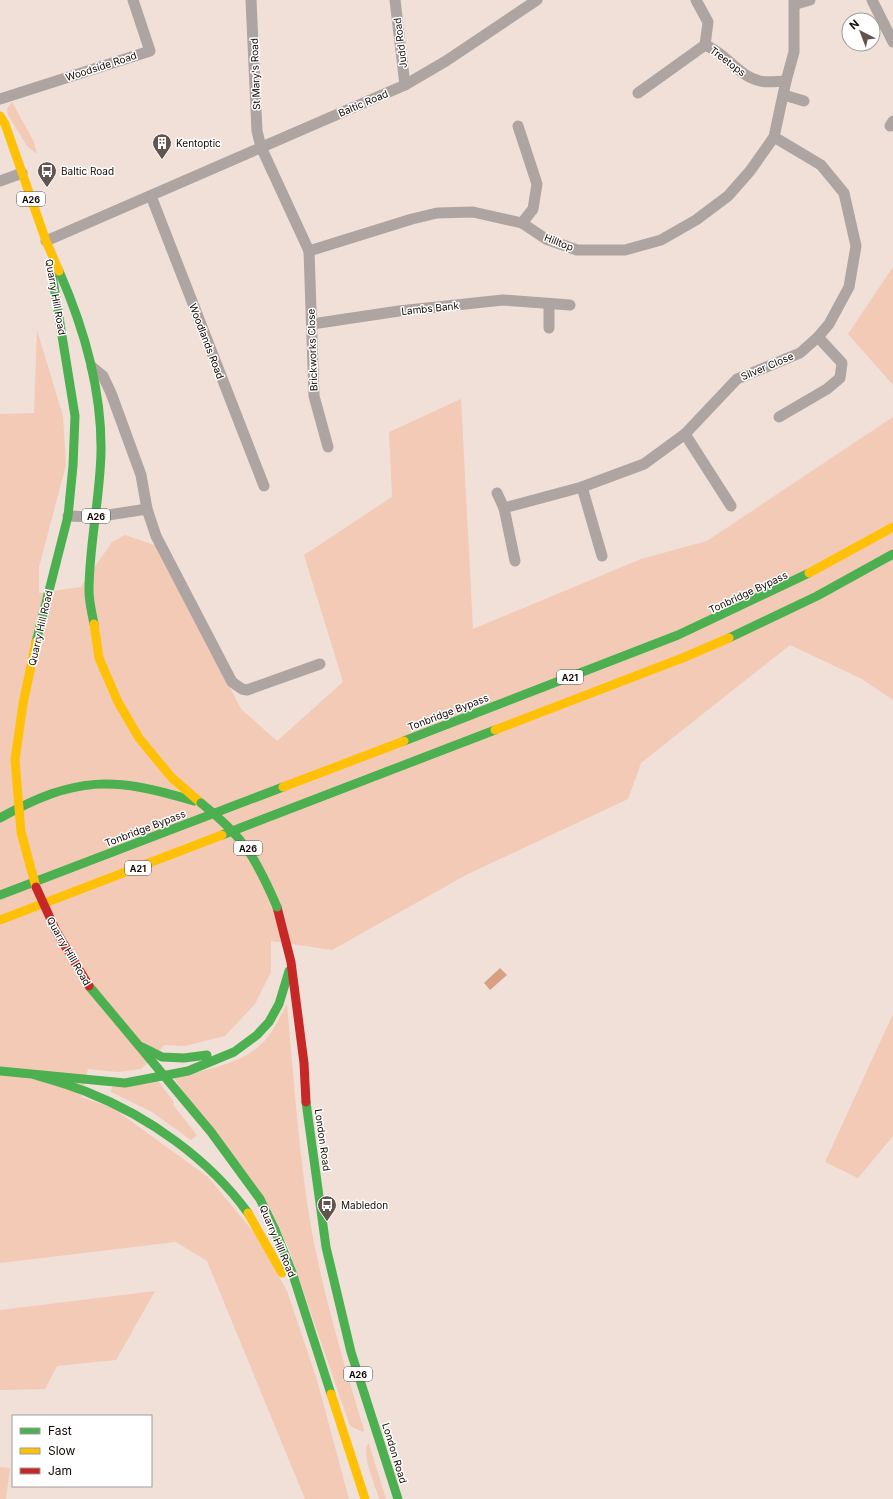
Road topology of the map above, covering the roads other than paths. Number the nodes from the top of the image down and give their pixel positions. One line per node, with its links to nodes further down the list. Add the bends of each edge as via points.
1 (132, 0): 15 (street, Woodside Road, via 150,50)
2 (251, 0): 20 (street, St Mary's Road, via 257,131)
3 (395, 0): 12 (street, Judd Road)
4 (537, 0): 12 (street, Baltic Road, via 446,61)
5 (696, 0): 10 (street, via 708,22)
6 (810, 0): 8 (street)
7 (872, 0): 9 (street)
8 (795, 2): 11 (street, Hilltop, via 794,52)
9 (893, 42)
10 (705, 45): 11 (street, Treetops, via 713,48 745,75 761,81); 13 (street, Treetops)
11 (786, 81): 14 (street, Hilltop)
12 (405, 85): 20 (street, Baltic Road)
13 (638, 93)
14 (784, 95): 16 (street); 19 (street, Hilltop)
15 (0, 99)
16 (804, 101)
17 (0, 116): 21 (highway, Quarry Hill Road / A26)
18 (518, 126): 24 (street, via 537,184 533,209)
19 (774, 137): 24 (street, Hilltop, via 728,196 696,220 662,240 625,250 577,250 546,239); 31 (street, Silver Close, via 820,165 844,193 856,246 849,287 829,324)
20 (261, 147): 23 (street, Baltic Road); 26 (street)
21 (22, 173): 22 (street); 25 (highway, Quarry Hill Road / A26)
22 (0, 181)
23 (151, 196): 25 (street, Baltic Road); 36 (street, Woodlands Road)
24 (522, 223): 26 (street, Hilltop, via 473,212 437,213)
25 (46, 241): 32 (highway, Quarry Hill Road / A26, via 76,310); 42 (highway, Quarry Hill Road / A26, via 75,416)
26 (309, 251): 29 (street, Brickworks Close)
27 (549, 304): 28 (street, Lambs Bank); 29 (street, Lambs Bank, via 503,300 399,311); 30 (street)
28 (570, 305)
29 (312, 324): 35 (street, Brickworks Close, via 314,396)
30 (548, 328)
31 (818, 337): 33 (street, via 842,363 840,378 827,389); 34 (street, Silver Close, via 800,352 737,379)
32 (92, 366): 40 (street, Quarry Hill Road, via 103,376 111,393 140,475); 43 (highway, Quarry Hill Road / A26, via 100,414 101,453)
33 (779, 417)
34 (685, 434): 37 (street, Silver Close, via 644,464); 39 (street)
35 (328, 447)
36 (264, 486)
37 (582, 487): 41 (street, Silver Close); 46 (street)
38 (497, 493): 41 (street)
39 (731, 506)
40 (147, 508): 43 (street); 48 (street, Quarry Hill Road, via 156,536 232,682 247,690)
41 (504, 508): 47 (street)
42 (68, 516): 43 (street); 54 (highway, Quarry Hill Road / A26, bridge, via 23,704 15,760 20,832 41,900 56,931 89,986)
43 (96, 518): 49 (highway, Quarry Hill Road / A26, via 89,592 100,658 118,702 138,738 172,778)
44 (893, 527): 51 (highway, Tonbridge Bypass / A21, via 811,574 678,635)
45 (893, 554): 52 (highway, A21, via 751,630)
46 (602, 556)
47 (515, 561)
48 (320, 664)
49 (201, 803): 50 (highway, via 130,784 92,783 39,796); 53 (highway, London Road / A26, bridge, via 232,828 257,863 277,907)
50 (0, 818)
51 (0, 895)
52 (0, 920)
53 (291, 962): 55 (highway, A26, via 279,1004 269,1022 257,1035); 61 (highway, London Road / A26, via 326,1247 351,1352)
54 (141, 1046): 55 (highway, A26, via 162,1057 184,1058); 58 (highway, Quarry Hill Road / A26)
55 (234, 1052): 58 (highway, via 188,1071)
56 (0, 1071): 57 (highway)
57 (36, 1075): 58 (highway, via 125,1083); 59 (highway, via 94,1094 122,1108 194,1156 243,1207)
58 (163, 1076): 59 (highway, Quarry Hill Road / A26, via 239,1168 260,1199 293,1275)
59 (304, 1311): 60 (highway, Quarry Hill Road / A26)
60 (365, 1499)
61 (398, 1499)

